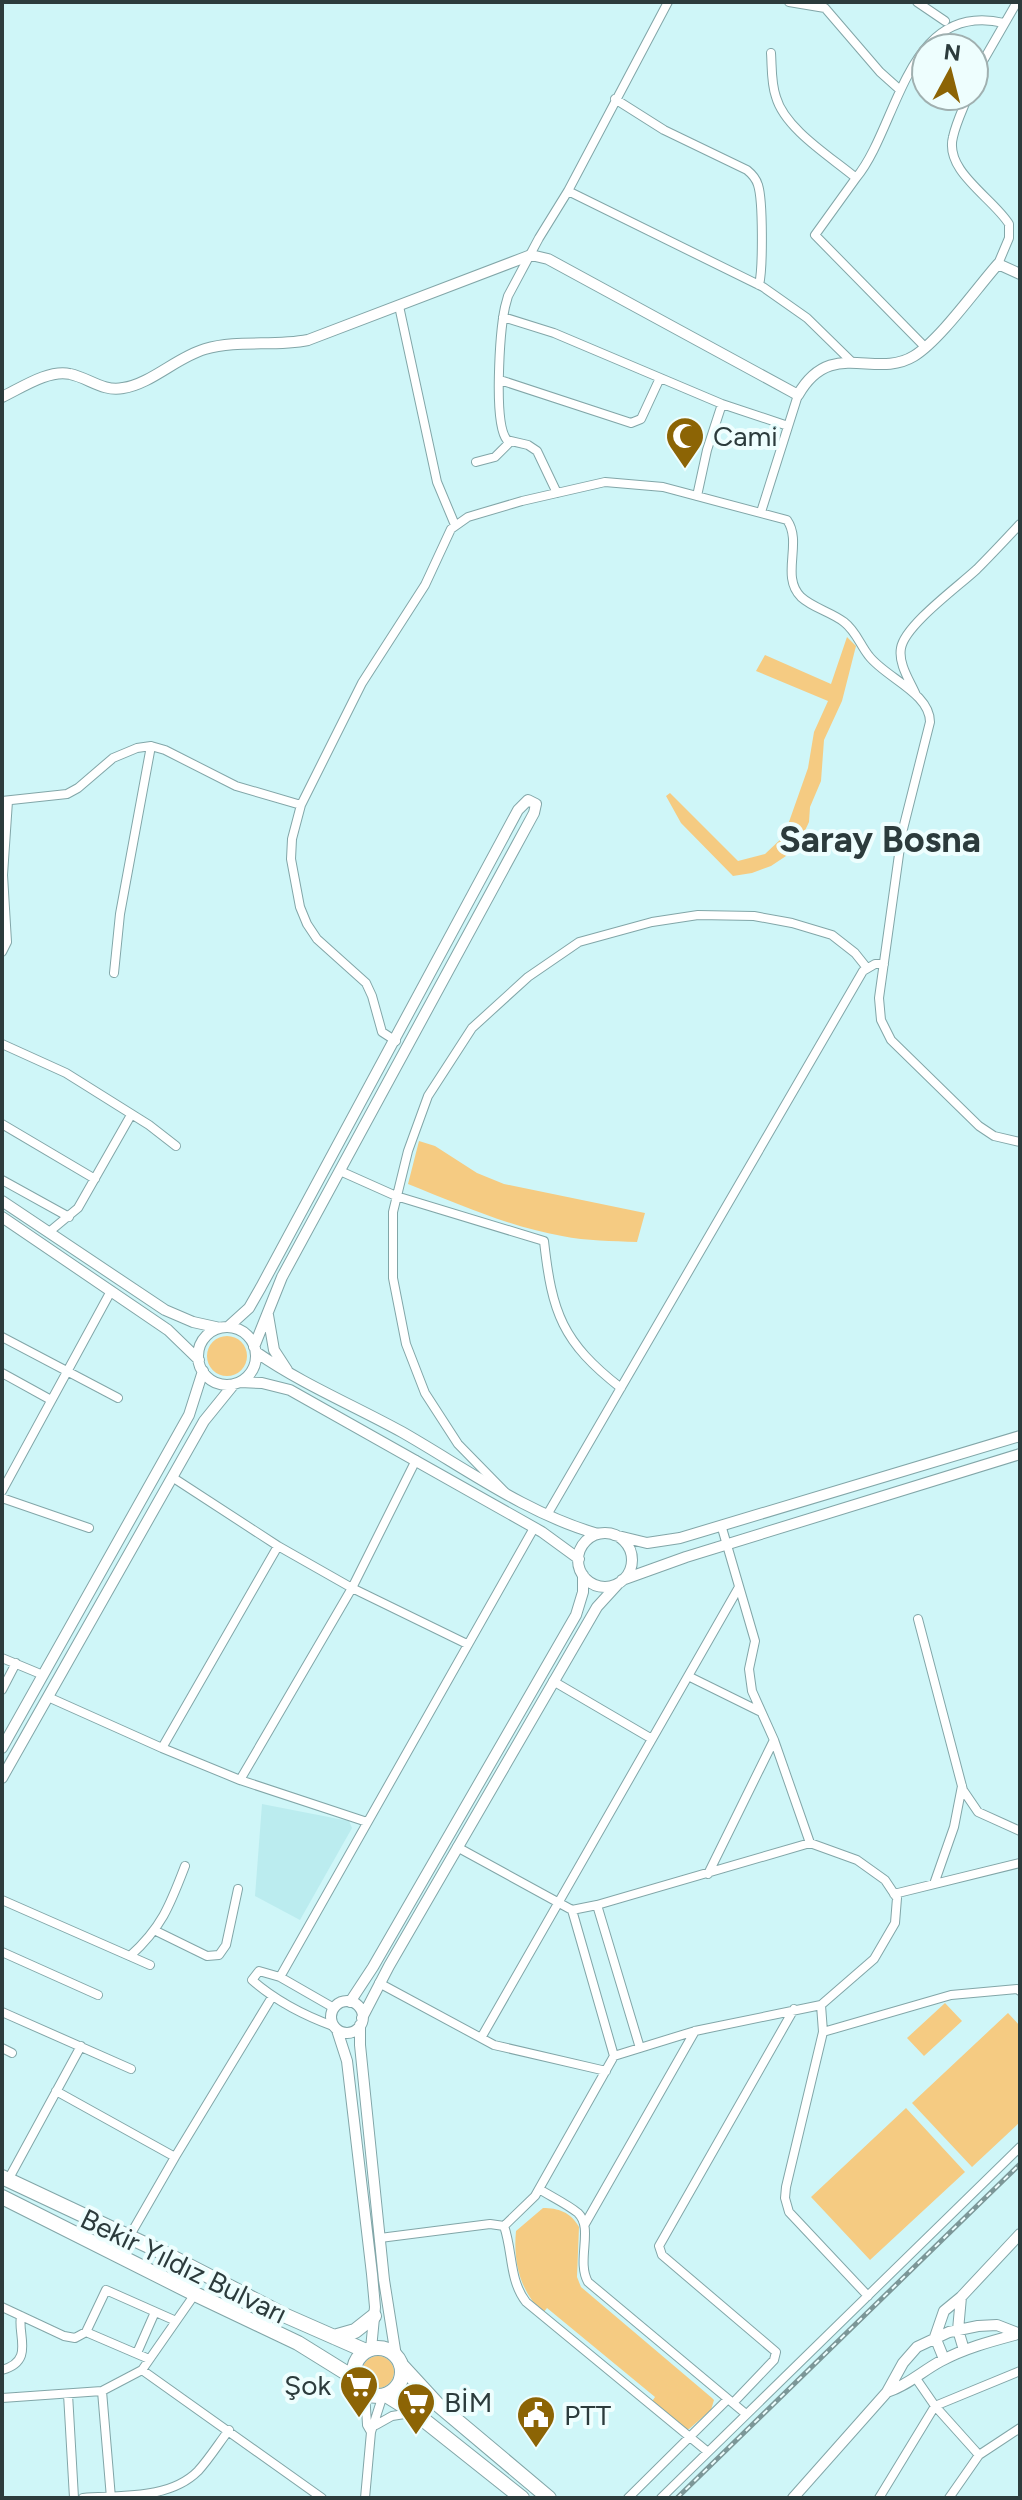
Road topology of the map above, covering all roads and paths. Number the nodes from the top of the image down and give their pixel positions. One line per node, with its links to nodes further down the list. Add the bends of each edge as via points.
1 (668, 2): 10 (street)
2 (789, 2): 9 (street, via 825,8)
3 (917, 2): 5 (street)
4 (1017, 2): 6 (street)
5 (945, 21): 6 (street, via 973,15); 9 (street, via 914,58)
6 (1004, 23): 7 (street)
7 (990, 50)
8 (771, 53): 12 (street, via 774,91 784,114)
9 (899, 89): 12 (street)
10 (615, 99): 13 (street); 17 (street, via 753,176 760,195)
11 (962, 112): 15 (street, via 952,138 953,154 960,170 1009,224)
12 (856, 178): 20 (street, via 815,235)
13 (568, 191): 14 (street); 17 (street)
14 (531, 255): 18 (street); 19 (street, via 508,296); 24 (street, via 548,259)
15 (998, 264): 16 (street); 20 (street)
16 (1020, 274)
17 (759, 285): 21 (street, via 807,318)
18 (399, 306): 25 (street, via 308,340 207,348 127,388 108,388 63,373); 34 (street, via 437,482)
19 (503, 317): 22 (street); 23 (street)
20 (925, 347): 21 (street, via 897,363)
21 (852, 362): 24 (street, via 822,370)
22 (660, 378): 23 (street, via 641,419 631,423); 26 (street)
23 (500, 380): 28 (street, via 502,432)
24 (798, 395): 27 (street)
25 (2, 397)
26 (722, 404): 27 (street); 31 (street)
27 (788, 426): 32 (street)
28 (510, 442): 29 (street, via 495,457); 30 (street, via 537,451)
29 (476, 462)
30 (557, 493): 31 (street, via 619,482); 34 (street)
31 (697, 496): 32 (street)
32 (761, 512): 35 (street, via 787,520 792,527 792,575 800,596 844,622 868,656)
33 (1020, 524): 35 (street, via 906,636 901,661)
34 (455, 525): 38 (street, via 425,585 362,683)
35 (916, 696): 40 (street, via 927,705 930,722 906,813)
36 (151, 746): 37 (street, via 113,758 67,794); 38 (street, via 236,786); 42 (street)
37 (5, 801): 39 (street, via 7,942)
38 (301, 805): 43 (street, via 291,849 303,916 317,939 366,983 382,1032)
39 (2, 952)
40 (884, 964): 41 (street); 47 (street, via 879,1006 891,1040 979,1126)
41 (867, 968): 52 (street, via 832,935 754,916 698,915 579,942 528,977 472,1028 428,1096); 67 (street)
42 (114, 973)
43 (396, 1041): 49 (street, via 518,810 528,800 536,804); 59 (street, via 249,1308)
44 (2, 1044): 45 (street, via 66,1073)
45 (131, 1115): 48 (street); 50 (street)
46 (2, 1124): 50 (street)
47 (1020, 1142)
48 (176, 1146)
49 (340, 1171): 52 (street); 58 (street)
50 (95, 1179): 55 (street)
51 (2, 1180): 55 (street)
52 (396, 1196): 67 (street, via 544,1241 549,1287 563,1324 588,1360); 71 (street, via 392,1261 401,1329 425,1393)
53 (2, 1201): 56 (street)
54 (2, 1217): 57 (street)
55 (69, 1217): 56 (street)
56 (49, 1232): 59 (street, via 165,1310)
57 (111, 1291): 62 (street, via 168,1330); 63 (street)
58 (268, 1310): 61 (street); 65 (street, via 274,1350)
59 (224, 1328): 61 (street, via 243,1332); 62 (street, via 205,1338 199,1348)
60 (2, 1337): 63 (street)
61 (255, 1350): 65 (street); 66 (street, via 253,1370)
62 (201, 1366): 66 (street, via 216,1383); 96 (street, via 189,1415)
63 (66, 1372): 68 (street); 69 (street)
64 (2, 1373): 69 (street)
65 (291, 1375): 74 (street)
66 (237, 1383): 73 (street, via 290,1390); 75 (street, via 204,1421)
67 (621, 1388): 79 (street)
68 (118, 1398)
69 (51, 1400): 76 (street)
70 (1020, 1436): 82 (street)
71 (458, 1444): 74 (street); 77 (street)
72 (1020, 1454): 85 (street)
73 (416, 1460): 81 (street); 91 (street)
74 (452, 1461): 77 (street)
75 (172, 1477): 86 (street); 100 (street)
76 (2, 1491)
77 (509, 1495): 79 (street)
78 (2, 1498): 80 (street)
79 (547, 1515): 83 (street)
80 (89, 1528)
81 (534, 1528): 87 (street); 93 (street)
82 (722, 1528): 84 (street, via 659,1542); 85 (street)
83 (598, 1534): 84 (street); 87 (street, via 584,1544)
84 (614, 1535): 89 (street, via 631,1556 631,1567)
85 (727, 1545): 89 (street); 90 (street)
86 (278, 1546): 91 (street); 105 (street)
87 (579, 1559): 88 (street)
88 (583, 1575): 89 (street, via 601,1586); 132 (street, via 576,1615)
89 (620, 1582): 98 (street, via 597,1607)
90 (739, 1587): 97 (street); 101 (street, via 755,1641 749,1676)
91 (352, 1588): 93 (street); 107 (street)
92 (918, 1619): 108 (street)
93 (467, 1644): 109 (street)
94 (2, 1658): 95 (street)
95 (16, 1663): 96 (street); 99 (street)
96 (43, 1675): 104 (street)
97 (688, 1676): 101 (street); 102 (street)
98 (553, 1681): 102 (street); 112 (street)
99 (3, 1686)
100 (48, 1697): 105 (street); 106 (street)
101 (761, 1712): 103 (street)
102 (652, 1739): 120 (street)
103 (774, 1740): 111 (street); 115 (street)
104 (2, 1748)
105 (162, 1748): 107 (street)
106 (2, 1778)
107 (240, 1780): 109 (street)
108 (962, 1785): 110 (street, via 978,1812); 116 (street)
109 (367, 1822): 127 (street)
110 (1020, 1831)
111 (810, 1843): 115 (street); 118 (street, via 857,1860 885,1880)
112 (457, 1847): 120 (street); 128 (street)
113 (1020, 1863): 116 (street)
114 (185, 1866): 123 (street)
115 (708, 1874): 121 (street)
116 (934, 1884): 118 (street)
117 (238, 1889): 123 (street, via 219,1955 207,1956)
118 (894, 1894): 133 (street, via 895,1923 874,1959)
119 (2, 1900): 125 (street)
120 (558, 1904): 122 (street); 141 (street)
121 (597, 1905): 122 (street); 144 (street)
122 (572, 1910): 146 (street)
123 (156, 1931): 125 (street)
124 (2, 1952): 130 (street)
125 (130, 1956): 126 (street)
126 (150, 1965)
127 (280, 1977): 131 (street, via 259,1971 252,1980); 134 (street)
128 (379, 1983): 137 (street); 141 (street)
129 (1020, 1991): 140 (street, via 951,1995)
130 (98, 1995)
131 (272, 1997): 138 (street); 151 (street)
132 (350, 2002): 134 (street); 137 (street, via 359,2008)
133 (821, 2005): 135 (street); 140 (street)
134 (334, 2008): 138 (street)
135 (794, 2009): 139 (street); 189 (street, via 659,2246 662,2255 776,2352 774,2360)
136 (2, 2012): 142 (street)
137 (361, 2021): 138 (street, via 350,2033); 159 (street)
138 (335, 2028): 166 (street, via 347,2061)
139 (695, 2031): 144 (street); 155 (street)
140 (823, 2032): 161 (street, via 786,2202 789,2212)
141 (481, 2038): 148 (street)
142 (81, 2046): 147 (street); 149 (street)
143 (2, 2048): 145 (street)
144 (640, 2048): 146 (street)
145 (12, 2053)
146 (614, 2056): 148 (street)
147 (131, 2069)
148 (606, 2071): 153 (street)
149 (56, 2091): 151 (street); 152 (street)
150 (1020, 2147): 161 (street)
151 (175, 2157): 158 (street)
152 (5, 2179): 158 (main road, Bekir Yıldız Bulvarı)
153 (539, 2189): 155 (street); 156 (street)
154 (2, 2197): 160 (main road, Bekir Yıldız Bulvarı)
155 (585, 2224): 189 (street, via 582,2268 588,2282)
156 (504, 2226): 159 (street); 196 (street, via 515,2282 526,2302)
157 (1020, 2234): 162 (street)
158 (129, 2237): 171 (main road, Bekir Yıldız Bulvarı)
159 (380, 2238): 177 (street)
160 (195, 2294): 167 (street); 182 (main road, Bekir Yıldız Bulvarı, via 298,2343)
161 (868, 2296): 192 (street)
162 (961, 2297): 168 (street); 172 (street, via 944,2311)
163 (2, 2307): 165 (street)
164 (155, 2312): 167 (street); 169 (street, via 106,2290); 174 (street)
165 (21, 2316): 169 (street, via 70,2338); 178 (street, via 23,2349 14,2365)
166 (374, 2316): 171 (main road, via 355,2331); 173 (street)
167 (176, 2321): 176 (street)
168 (953, 2331): 170 (street, via 997,2325); 172 (street); 175 (street)
169 (86, 2332): 174 (street)
170 (1020, 2334): 175 (street)
171 (334, 2337): 173 (main road, Bekir Yıldız Bulvarı)
172 (935, 2337): 175 (street); 185 (street, via 910,2355)
173 (369, 2350): 177 (main road, via 387,2350); 182 (main road, via 356,2363)
174 (137, 2353): 176 (street)
175 (954, 2355): 181 (street)
176 (149, 2359): 179 (street)
177 (399, 2360): 187 (main road, via 401,2381); 205 (main road, via 436,2403)
178 (2, 2370)
179 (142, 2370): 183 (street); 195 (street)
180 (1020, 2371): 190 (street)
181 (915, 2377): 185 (street); 190 (street)
182 (356, 2379): 184 (main road)
183 (102, 2391): 186 (street); 199 (street)
184 (365, 2391): 187 (main road); 194 (street, via 367,2425)
185 (887, 2392): 208 (street)
186 (68, 2394): 188 (street); 200 (street)
187 (384, 2395): 191 (main road); 194 (street)
188 (2, 2398)
189 (730, 2401): 192 (street); 196 (street)
190 (935, 2406): 198 (street); 209 (street)
191 (415, 2413): 194 (street, via 392,2416); 204 (main road)
192 (746, 2414): 197 (street)
193 (1020, 2428): 198 (street)
194 (373, 2429): 203 (street)
195 (229, 2430): 199 (street, via 186,2480 156,2492); 202 (street)
196 (689, 2437): 197 (street); 206 (street)
197 (708, 2452): 207 (street)
198 (979, 2455): 210 (street)
199 (110, 2497): 201 (street)
200 (74, 2498)
201 (83, 2498)
202 (322, 2498)
203 (365, 2498)
204 (522, 2498)
205 (549, 2498)
206 (628, 2498)
207 (661, 2498)
208 (793, 2498)
209 (879, 2498)
210 (949, 2498)

